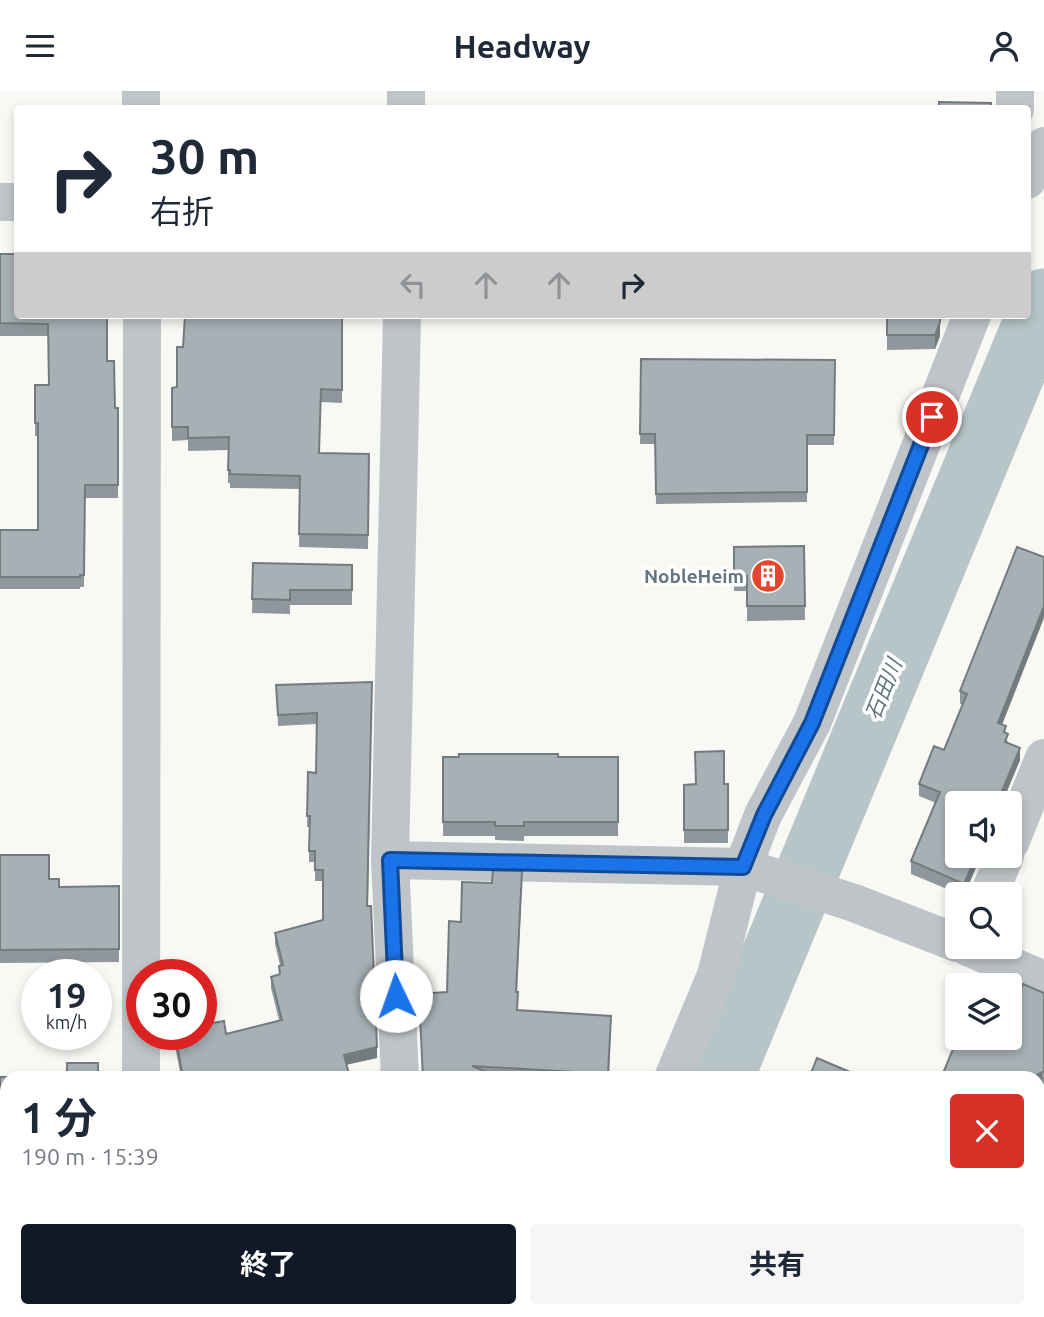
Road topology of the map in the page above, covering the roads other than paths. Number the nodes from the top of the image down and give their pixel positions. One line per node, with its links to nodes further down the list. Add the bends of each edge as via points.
1 (1044, 146): 2 (street)
2 (1031, 172)
3 (142, 319): 13 (street)
4 (402, 319): 8 (street)
5 (970, 319): 9 (street, via 812,723 764,815)
6 (1044, 758): 7 (street)
7 (1022, 813)
8 (390, 860): 9 (street); 14 (street)
9 (743, 867): 10 (street); 15 (street, via 716,975)
10 (945, 938)
11 (995, 959): 12 (street)
12 (1044, 981)
13 (141, 1071)
14 (400, 1071)
15 (676, 1071)

